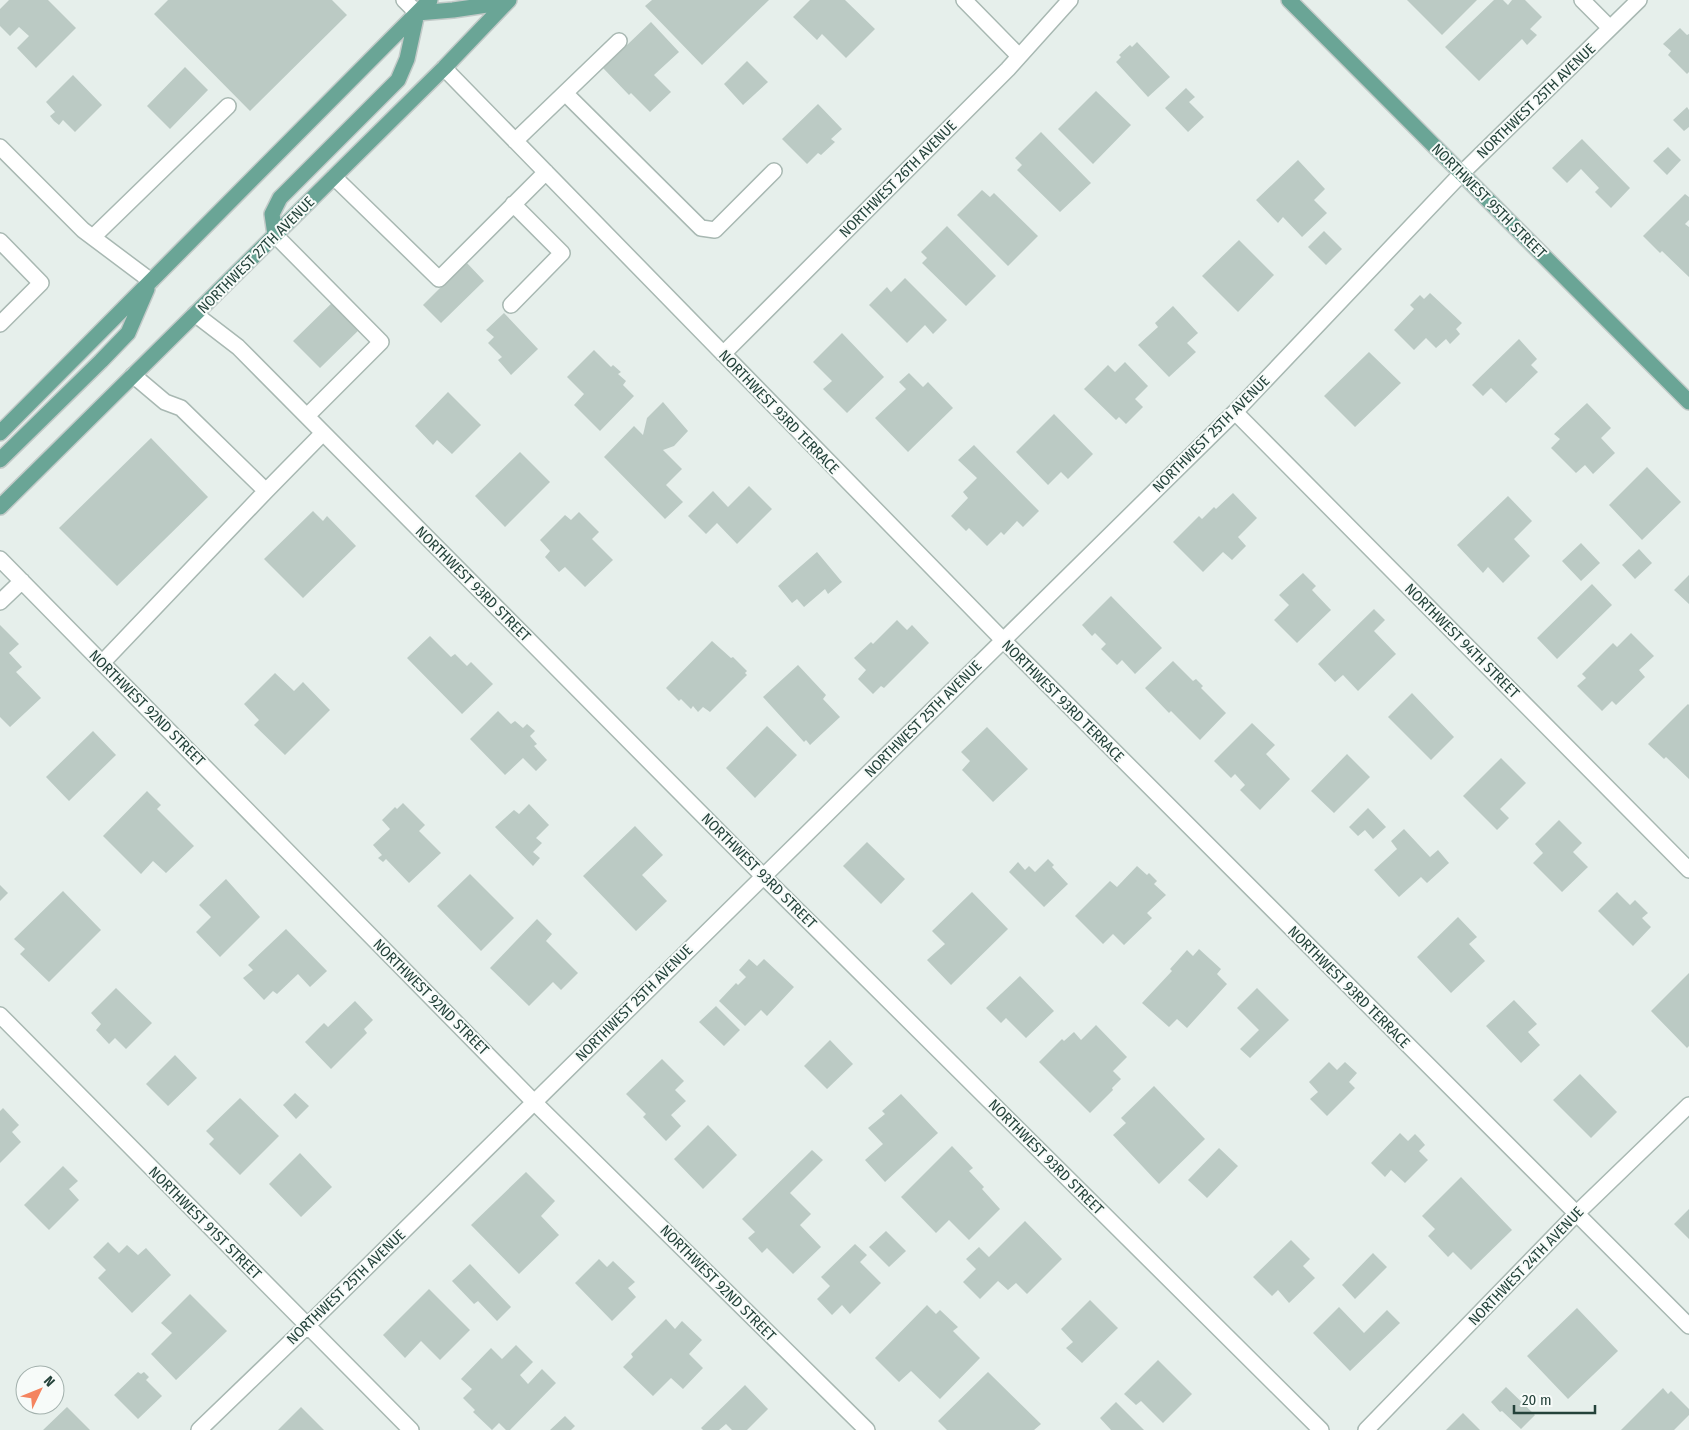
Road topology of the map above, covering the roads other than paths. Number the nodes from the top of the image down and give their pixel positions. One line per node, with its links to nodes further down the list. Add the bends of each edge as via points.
1 (404, 0): 9 (street)
2 (430, 0): 9 (main road)
3 (964, 0): 12 (street)
4 (1070, 0): 12 (street, NORTHWEST 26TH AVENUE)
5 (1290, 0): 20 (main road, NORTHWEST 95TH STREET)
6 (1582, 0): 10 (street)
7 (1639, 0): 10 (street, NORTHWEST 25TH AVENUE)
8 (508, 1): 9 (main road); 13 (main road, NORTHWEST 27TH AVENUE)
9 (417, 13): 23 (main road, via 407,59 398,80 280,198 272,214); 26 (main road)
10 (1610, 28): 20 (street, NORTHWEST 25TH AVENUE)
11 (619, 41): 14 (street)
12 (1019, 56): 30 (street, NORTHWEST 26TH AVENUE)
13 (444, 68): 16 (street, NORTHWEST 93RD TERRACE); 21 (main road, NORTHWEST 27TH AVENUE)
14 (566, 93): 16 (street); 18 (street, via 701,228 715,230)
15 (228, 106): 24 (street)
16 (515, 141): 19 (street, NORTHWEST 93RD TERRACE)
17 (0, 146): 24 (street)
18 (774, 171)
19 (546, 172): 22 (street); 30 (street, NORTHWEST 93RD TERRACE)
20 (1462, 173): 32 (main road, NORTHWEST 95TH STREET); 33 (street, NORTHWEST 25TH AVENUE)
21 (334, 177): 22 (street, via 439,279); 23 (main road, NORTHWEST 27TH AVENUE)
22 (513, 204): 27 (street, via 562,253)
23 (275, 235): 28 (main road, NORTHWEST 27TH AVENUE); 34 (street, via 381,342)
24 (93, 237): 26 (street)
25 (0, 241): 29 (street, via 41,283)
26 (151, 281): 35 (main road); 37 (main road, via 128,333)
27 (511, 305)
28 (195, 314): 31 (main road, NORTHWEST 27TH AVENUE); 34 (street, NORTHWEST 93RD STREET, via 238,347)
29 (0, 324)
30 (723, 354): 43 (street, NORTHWEST 93RD TERRACE)
31 (133, 375): 38 (street, via 165,402 181,408); 39 (main road, NORTHWEST 27TH AVENUE)
32 (1689, 402)
33 (1235, 412): 43 (street, NORTHWEST 25TH AVENUE); 45 (street, NORTHWEST 94TH STREET)
34 (307, 416): 36 (street, NORTHWEST 93RD STREET)
35 (0, 433)
36 (323, 433): 38 (street); 46 (street, NORTHWEST 93RD STREET)
37 (0, 460)
38 (266, 491): 44 (street)
39 (0, 507)
40 (0, 559): 41 (street, NORTHWEST 92ND STREET)
41 (22, 581): 42 (street); 44 (street, NORTHWEST 92ND STREET)
42 (0, 602)
43 (1003, 640): 46 (street, NORTHWEST 25TH AVENUE); 50 (street, NORTHWEST 93RD TERRACE)
44 (102, 663): 48 (street, NORTHWEST 92ND STREET)
45 (1689, 870)
46 (763, 876): 48 (street, NORTHWEST 25TH AVENUE); 56 (street, NORTHWEST 93RD STREET)
47 (0, 1015): 51 (street, NORTHWEST 91ST STREET)
48 (534, 1102): 51 (street, NORTHWEST 25TH AVENUE); 55 (street, NORTHWEST 92ND STREET)
49 (1689, 1105): 50 (street, NORTHWEST 24TH AVENUE)
50 (1576, 1214): 52 (street, NORTHWEST 93RD TERRACE); 57 (street, NORTHWEST 24TH AVENUE)
51 (307, 1326): 53 (street, NORTHWEST 25TH AVENUE); 54 (street, NORTHWEST 91ST STREET)
52 (1689, 1326)
53 (199, 1430)
54 (411, 1430)
55 (867, 1430)
56 (1321, 1430)
57 (1366, 1430)

